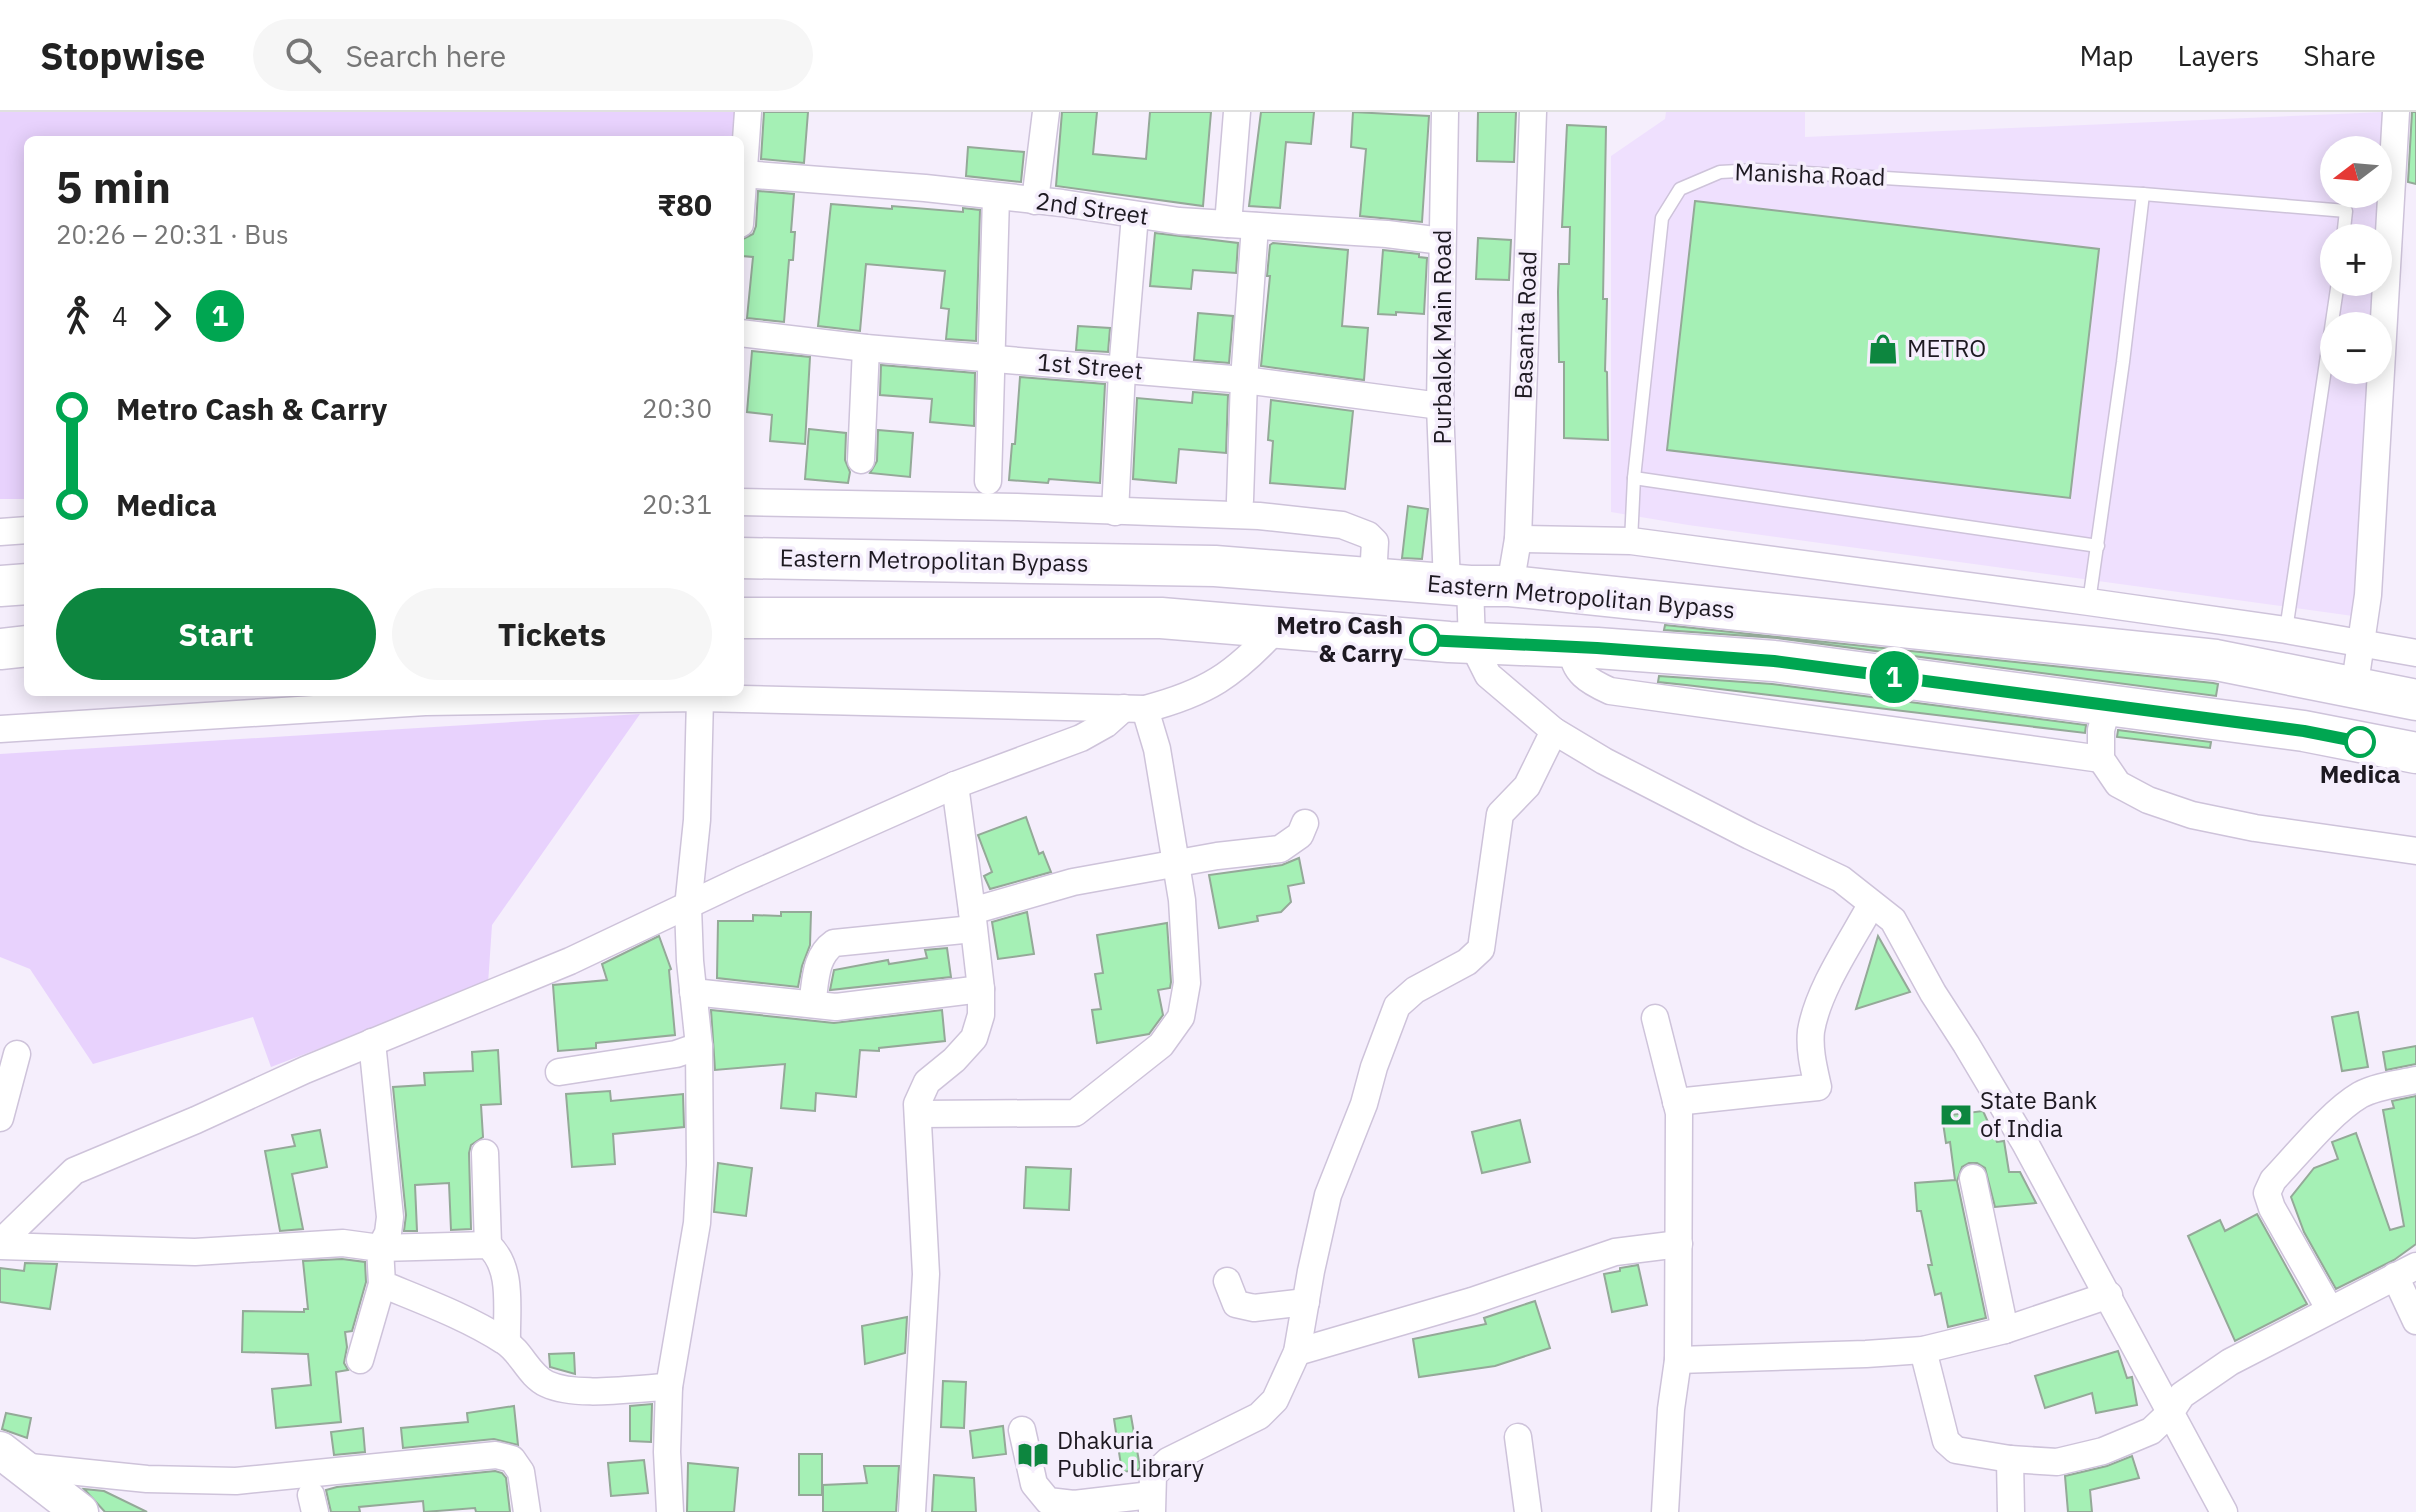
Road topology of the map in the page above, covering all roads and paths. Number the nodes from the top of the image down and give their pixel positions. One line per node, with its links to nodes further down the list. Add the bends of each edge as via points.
1 (748, 112): 7 (street)
2 (1046, 112): 11 (street)
3 (1237, 112): 14 (street)
4 (1445, 112): 15 (street, Purbalok Main Road)
5 (1533, 112): 31 (street, Basanta Road)
6 (2396, 112): 45 (street)
7 (744, 162)
8 (744, 174): 10 (street, 2nd Street)
9 (2143, 194): 13 (lane, Manisha Road, via 2346,211); 24 (lane, Manisha Road, via 1756,170 1720,172 1680,189 1662,218); 33 (lane)
10 (996, 197): 11 (street, 2nd Street); 19 (street)
11 (1035, 201): 12 (street, 2nd Street)
12 (1135, 215): 14 (street, 2nd Street); 20 (street)
13 (2345, 224)
14 (1242, 225): 15 (street, 2nd Street); 21 (street)
15 (1442, 241): 22 (street, Purbalok Main Road)
16 (2336, 296): 43 (lane)
17 (744, 333): 18 (street, 1st Street)
18 (866, 348): 19 (street, 1st Street); 23 (street)
19 (989, 358): 20 (street, 1st Street); 25 (street)
20 (1122, 371): 21 (street, 1st Street); 28 (street)
21 (1244, 380): 22 (street, 1st Street); 26 (street)
22 (1440, 406): 35 (street, Purbalok Main Road)
23 (861, 460)
24 (1634, 478): 32 (lane, Manisha Road); 33 (lane)
25 (988, 481)
26 (1240, 500)
27 (744, 502): 28 (street)
28 (1115, 512): 36 (street, via 1259,516 1342,525 1375,542)
29 (24, 530): 30 (street)
30 (0, 532)
31 (1518, 539): 32 (street); 39 (street, Basanta Road)
32 (1631, 541): 40 (street)
33 (2098, 546): 40 (lane)
34 (744, 558): 36 (main road, Eastern Metropolitan Bypass, via 1215,566)
35 (1454, 577): 36 (main road, Eastern Metropolitan Bypass); 39 (main road, Eastern Metropolitan Bypass); 44 (street, Purbalok Main Road)
36 (1373, 578)
37 (24, 584): 38 (main road)
38 (0, 586)
39 (1510, 586): 50 (main road, Eastern Metropolitan Bypass, via 2216,660)
40 (2089, 602): 43 (street)
41 (744, 618): 42 (main road, Eastern Metropolitan Bypass, via 1161,618)
42 (1277, 628): 44 (main road, Eastern Metropolitan Bypass); 54 (street, via 1236,670 1177,701)
43 (2286, 630): 45 (street)
44 (1472, 643): 47 (main road, Eastern Metropolitan Bypass); 56 (street, via 1488,675)
45 (2361, 643): 49 (street); 50 (street)
46 (24, 646): 48 (main road)
47 (1573, 647): 53 (main road, Eastern Metropolitan Bypass, via 1774,661); 58 (street, via 1572,658 1586,680 1610,691)
48 (0, 649)
49 (2416, 653)
50 (2354, 690): 52 (main road, Eastern Metropolitan Bypass)
51 (700, 698): 54 (street); 55 (street, via 425,702); 64 (street)
52 (2416, 700)
53 (2108, 705): 57 (main road, Eastern Metropolitan Bypass, via 2304,731); 58 (street)
54 (1134, 708): 59 (street, via 1081,738); 62 (street, via 1157,749)
55 (0, 729)
56 (1554, 731): 63 (street, via 1841,879); 88 (street, via 1527,786 1500,814 1481,949 1397,1006 1328,1195)
57 (2416, 753)
58 (2101, 759): 61 (street, via 2118,784 2192,815)
59 (955, 785): 64 (street); 65 (street)
60 (1305, 823): 62 (street, via 1300,835 1280,849)
61 (2416, 851)
62 (1178, 863): 65 (street, via 1073,882); 76 (street, via 1187,983 1181,1017 1161,1045 1075,1113)
63 (1871, 905): 75 (street, via 1819,1001 1811,1031 1818,1087); 87 (street, via 1893,920)
64 (688, 907): 67 (street); 70 (street)
65 (973, 920): 66 (street); 68 (street, via 834,943 819,959)
66 (981, 989): 68 (street, via 863,1005); 76 (street, via 974,1038 927,1082)
67 (693, 992): 68 (street); 71 (street)
68 (812, 1004)
69 (1655, 1018): 75 (street)
70 (372, 1042): 80 (street, via 74,1171); 83 (street, via 390,1217)
71 (699, 1046): 73 (street); 97 (street, via 697,1223)
72 (17, 1054): 77 (street)
73 (559, 1072)
74 (2416, 1080): 89 (street, via 2359,1096 2273,1180 2267,1193)
75 (1676, 1102): 81 (street)
76 (918, 1114): 107 (street, via 926,1274)
77 (0, 1118)
78 (485, 1153): 82 (street)
79 (1973, 1178): 91 (street)
80 (0, 1244): 83 (street, via 195,1252 343,1243)
81 (1679, 1244): 94 (street, via 1615,1252); 96 (street)
82 (488, 1245): 83 (street); 92 (street, via 505,1270)
83 (380, 1248): 86 (street)
84 (2406, 1271): 89 (street); 90 (street)
85 (1227, 1281): 88 (street, via 1236,1304 1254,1308)
86 (382, 1284): 92 (street); 95 (street)
87 (2109, 1295): 91 (street); 98 (street)
88 (1306, 1302): 94 (street)
89 (2330, 1310): 98 (street, via 2230,1362 2182,1395)
90 (2416, 1321)
91 (2005, 1330): 93 (street)
92 (507, 1342): 97 (street, via 548,1384 575,1390)
93 (1923, 1350): 96 (street); 102 (street, via 1946,1441 1956,1450)
94 (1297, 1352): 103 (street, via 1275,1400 1259,1416 1168,1461 1153,1475)
95 (360, 1360)
96 (1678, 1360): 109 (street)
97 (669, 1387): 106 (street)
98 (2170, 1413): 102 (street, via 2151,1431 2103,1451 2057,1462); 111 (street)
99 (1022, 1430): 103 (street, via 1034,1484 1048,1501)
100 (1518, 1437): 108 (street)
101 (10, 1458): 104 (street); 105 (street, via 147,1479 236,1481 496,1455 512,1459 521,1472)
102 (2010, 1459): 110 (street)
103 (1151, 1504)
104 (80, 1512)
105 (527, 1512)
106 (670, 1512)
107 (912, 1512)
108 (1528, 1512)
109 (1665, 1512)
110 (2011, 1512)
111 (2224, 1512)

